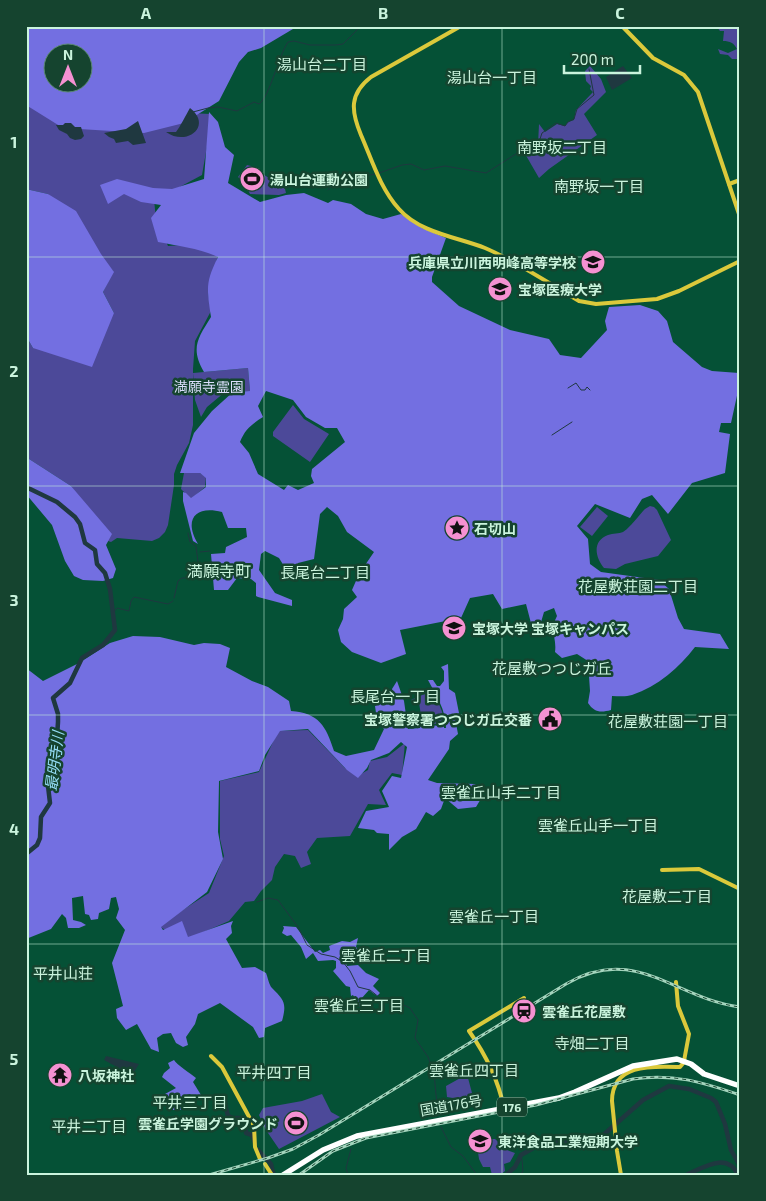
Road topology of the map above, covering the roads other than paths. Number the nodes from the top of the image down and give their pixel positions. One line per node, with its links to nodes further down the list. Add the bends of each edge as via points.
1 (461, 26): 6 (street, via 371,77 361,86 353,102 354,119 377,174 392,202 405,215 416,223 485,248 584,303 657,299)
2 (622, 26): 4 (street, via 653,58 684,75 693,85 704,106)
3 (740, 180): 4 (street)
4 (729, 184): 5 (street)
5 (740, 218)
6 (740, 261)
7 (662, 870): 8 (street, via 699,869)
8 (740, 889)
9 (676, 982): 12 (street, via 678,1006 689,1034)
10 (524, 998): 14 (street, via 469,1031 488,1060)
11 (211, 1056): 15 (street, via 222,1067 254,1126 255,1147)
12 (685, 1061): 13 (highway, via 704,1074); 14 (highway, 国道176号 / 176, via 670,1059 633,1066 559,1098); 19 (street, via 680,1067 634,1069 620,1078 613,1093)
13 (740, 1086)
14 (504, 1108): 18 (highway, 国道176号 / 176, via 351,1137)
15 (260, 1159)
16 (265, 1164): 17 (street)
17 (272, 1175)
18 (283, 1175)
19 (621, 1175)

